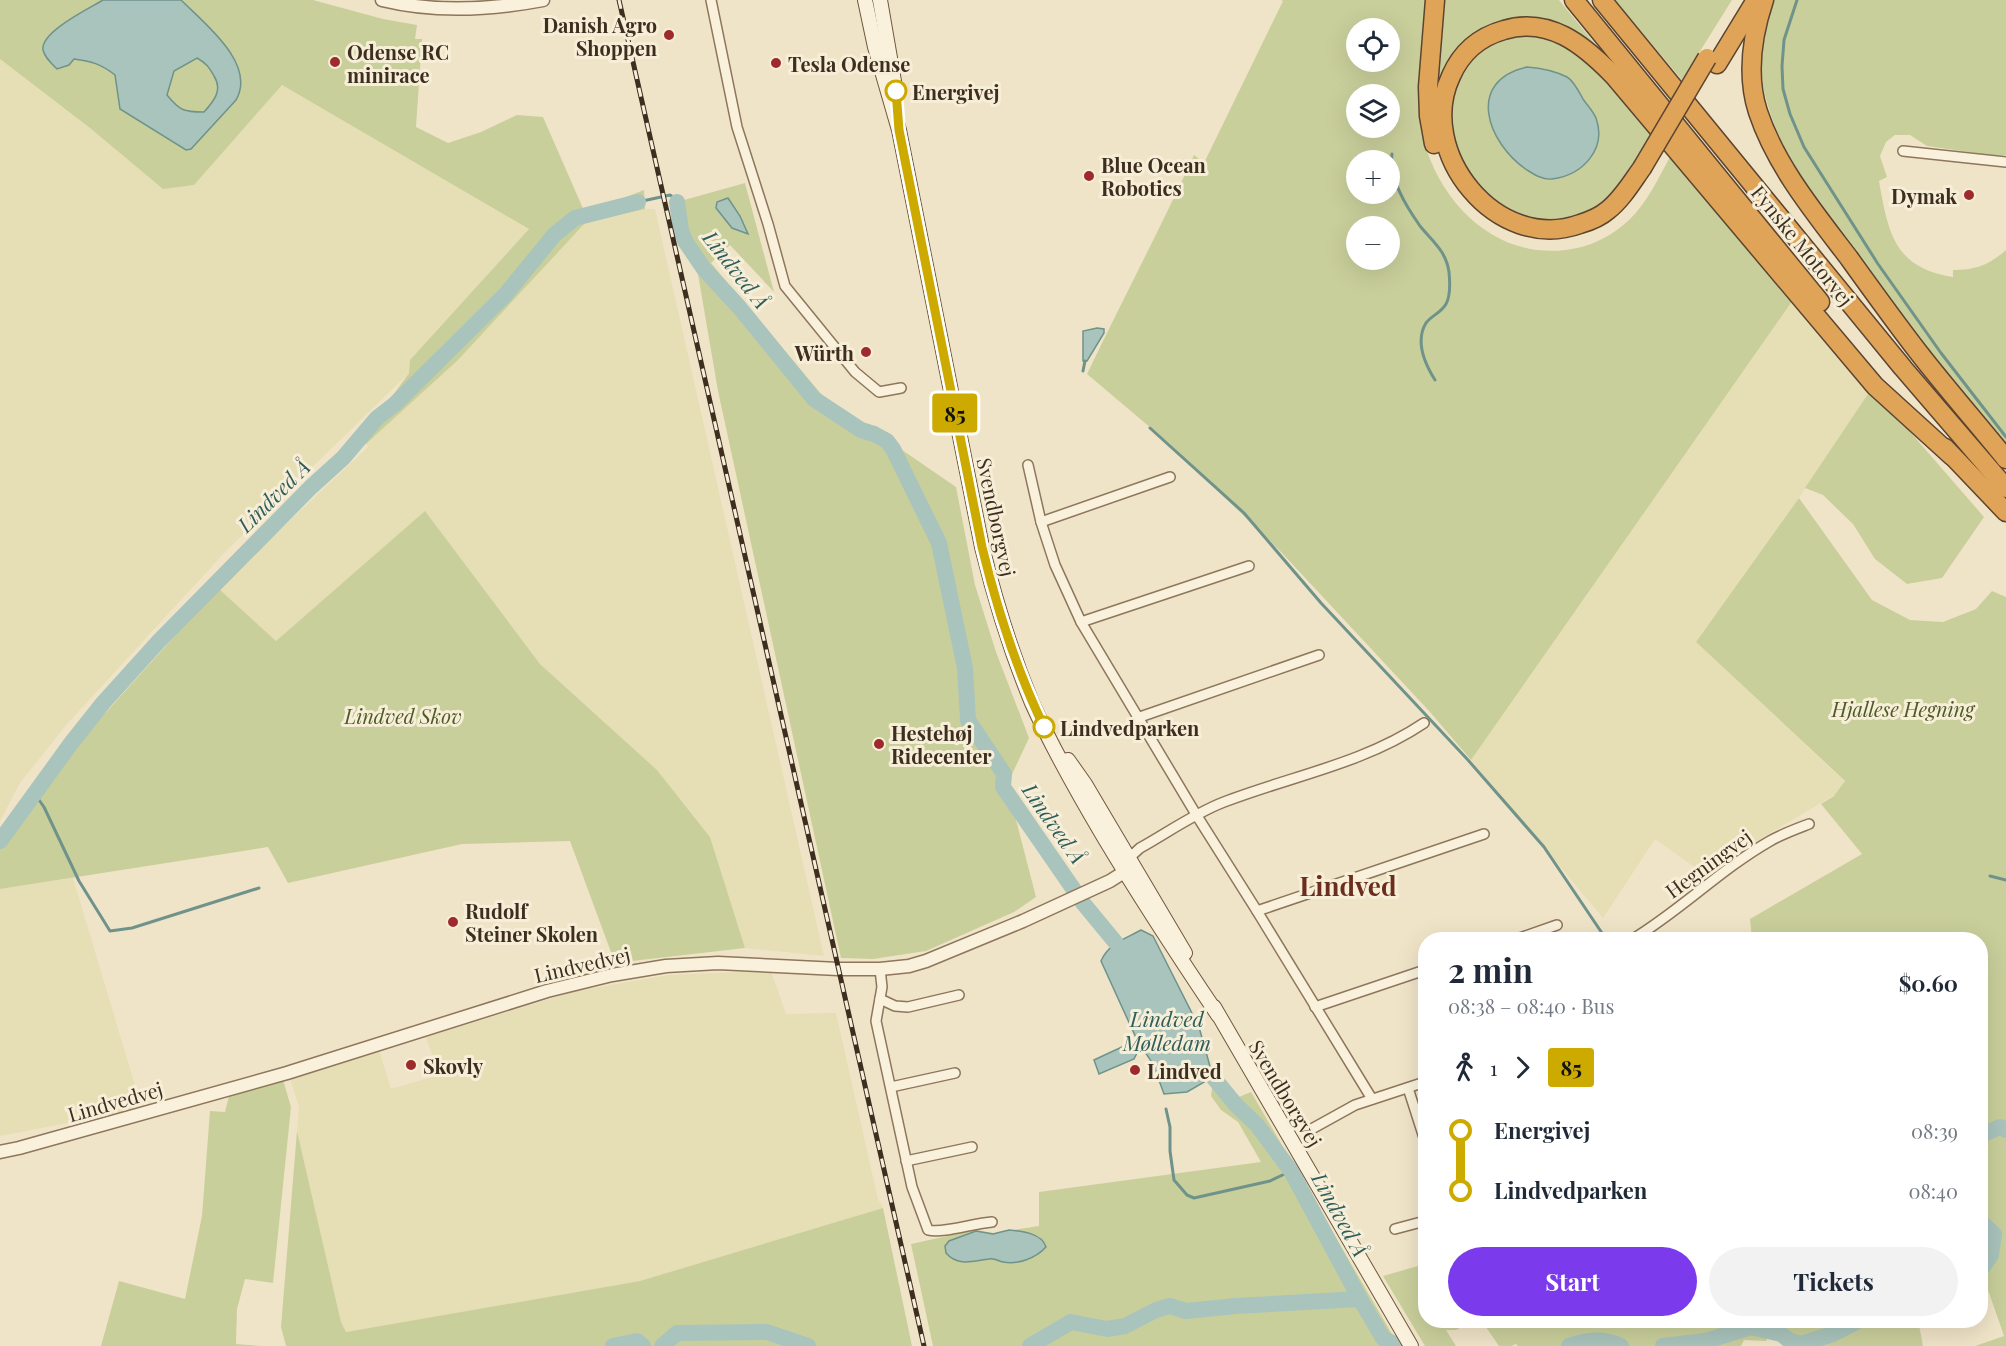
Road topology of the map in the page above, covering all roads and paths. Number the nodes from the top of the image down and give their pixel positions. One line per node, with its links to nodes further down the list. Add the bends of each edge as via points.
1 (382, 0): 2 (street, via 467,9)
2 (543, 0)
3 (711, 0): 19 (street, via 737,127 785,286 855,372 879,392)
4 (865, 0): 15 (main road, Svendborgvej)
5 (874, 0): 14 (main road)
6 (880, 0): 14 (main road, Svendborgvej)
7 (1435, 0): 18 (highway, via 1428,87 1434,146 1446,175 1482,217 1503,231 1527,239 1551,243 1575,239 1616,219 1634,201)
8 (1574, 0): 20 (highway, Fynske Motorvej)
9 (1602, 0): 24 (highway, Fynske Motorvej)
10 (1742, 0): 13 (highway)
11 (1756, 0): 13 (highway)
12 (1764, 0): 21 (highway, via 1752,50 1752,83 1757,110 1773,149 1808,204 1918,353)
13 (1712, 61): 18 (highway, bridge)
14 (892, 72): 15 (main road, Svendborgvej)
15 (899, 130): 35 (main road, Svendborgvej, via 991,586 1021,675 1045,729 1085,783)
16 (1903, 151): 17 (street)
17 (2006, 162)
18 (1647, 171): 20 (highway, via 1608,211 1571,228 1550,231 1513,223 1490,208 1454,166 1445,140 1445,88 1466,51 1480,40 1514,27 1547,28 1587,50 1614,76 1875,386)
19 (901, 388)
20 (1952, 456): 25 (highway, Fynske Motorvej)
21 (2006, 459)
22 (1028, 465): 26 (street)
23 (1170, 477): 26 (street)
24 (2006, 488)
25 (2006, 512)
26 (1041, 522): 28 (street)
27 (1249, 566): 28 (street)
28 (1081, 622): 30 (street)
29 (1319, 655): 30 (street)
30 (1137, 718): 32 (street)
31 (1424, 723): 32 (street, via 1366,754 1222,802)
32 (1197, 816): 35 (street, via 1140,848); 36 (street)
33 (1809, 824): 39 (street, Hegningvej, via 1772,839 1737,861)
34 (1484, 834): 36 (street)
35 (1126, 864): 40 (street, Lindvedvej, via 1110,881 1023,921 926,961); 58 (main road, Svendborgvej, via 1172,929)
36 (1257, 911): 44 (street)
37 (1557, 925): 38 (street)
38 (1537, 932)
39 (1644, 932)
40 (880, 969): 43 (street); 53 (street, Lindvedvej, via 718,963 612,975 547,991 286,1073)
41 (1418, 972): 44 (street)
42 (959, 995): 43 (street, via 908,1007)
43 (880, 999): 47 (street, via 876,1021)
44 (1316, 1007): 49 (street)
45 (955, 1073): 47 (street)
46 (1418, 1084): 48 (street)
47 (891, 1087): 54 (street)
48 (1408, 1088): 49 (street); 50 (street)
49 (1372, 1099): 51 (street)
50 (1418, 1119)
51 (1308, 1131)
52 (972, 1147): 54 (street)
53 (0, 1152)
54 (906, 1161): 55 (street, via 928,1230)
55 (993, 1222)
56 (1418, 1223): 57 (street)
57 (1395, 1229)
58 (1411, 1346)

